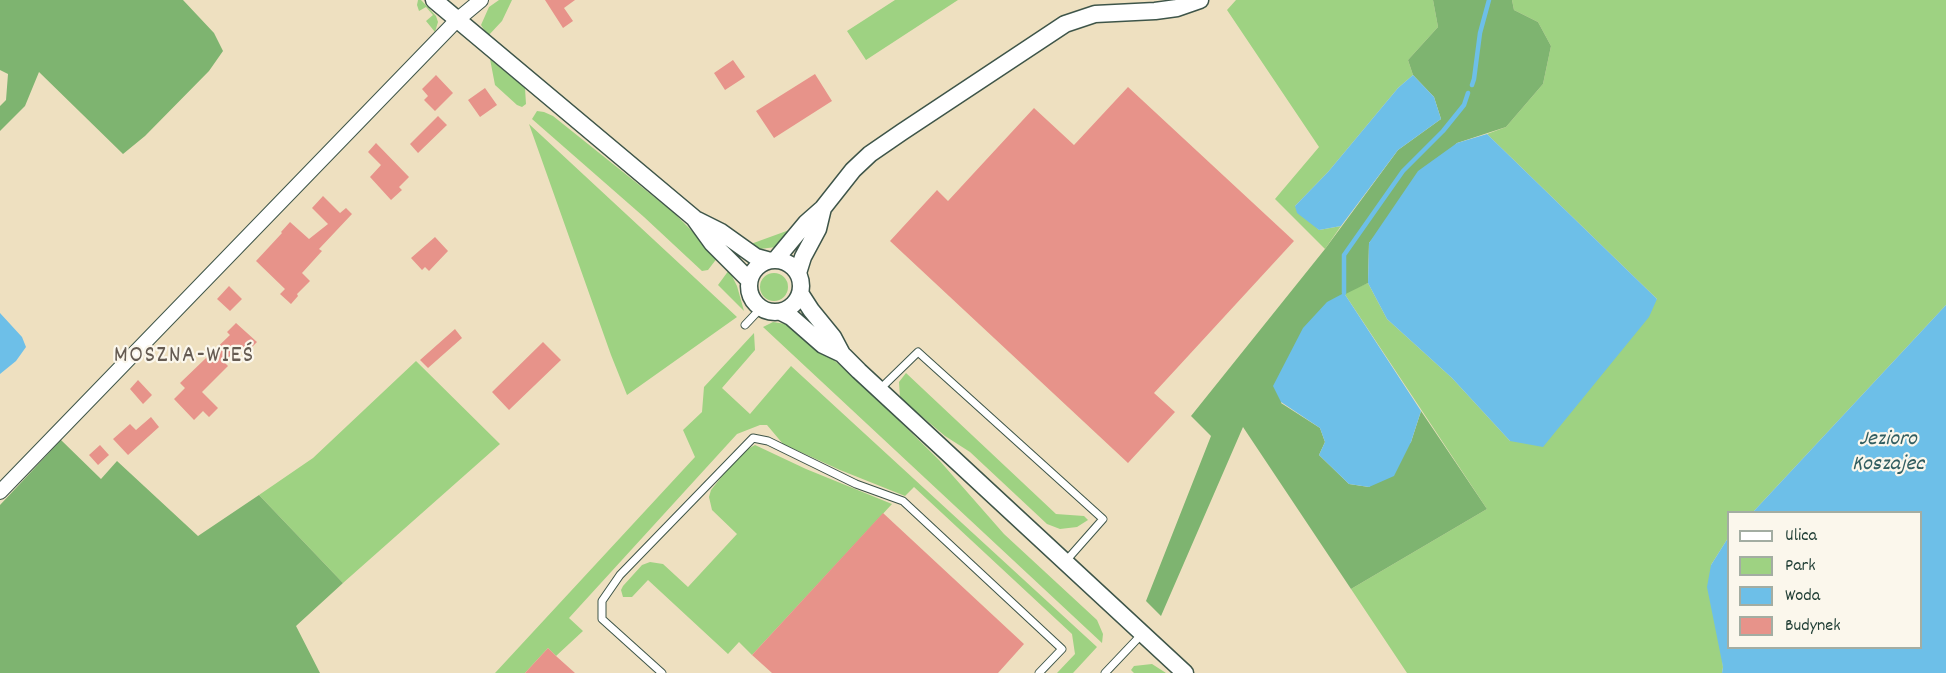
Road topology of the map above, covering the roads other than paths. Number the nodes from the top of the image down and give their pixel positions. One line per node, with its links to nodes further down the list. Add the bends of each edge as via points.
1 (434, 0): 4 (street)
2 (481, 0): 4 (street)
3 (1200, 0): 5 (street, via 1166,9 1095,14 1065,24 870,154)
4 (457, 20): 6 (street); 16 (street)
5 (823, 208): 7 (street); 8 (street, via 818,230)
6 (694, 218): 7 (street, via 722,232 756,257); 9 (street, via 712,243)
7 (771, 260): 8 (street, via 786,262); 9 (street, via 755,268)
8 (798, 273): 10 (street)
9 (749, 280): 11 (street, via 750,296)
10 (800, 293): 12 (street, via 793,305); 14 (street)
11 (760, 308): 12 (street); 13 (lane)
12 (781, 312): 14 (street, via 823,345)
13 (745, 325)
14 (842, 354): 15 (street)
15 (879, 390): 17 (street); 17 (lane, via 918,352 1102,519)
16 (0, 492)
17 (1065, 562): 18 (street)
18 (1142, 634): 21 (lane); 22 (street)
19 (662, 673): 20 (lane, via 602,619 602,602 620,575 753,438 768,441 856,484 903,501 1062,649)
20 (1039, 673)
21 (1105, 673)
22 (1185, 673)

